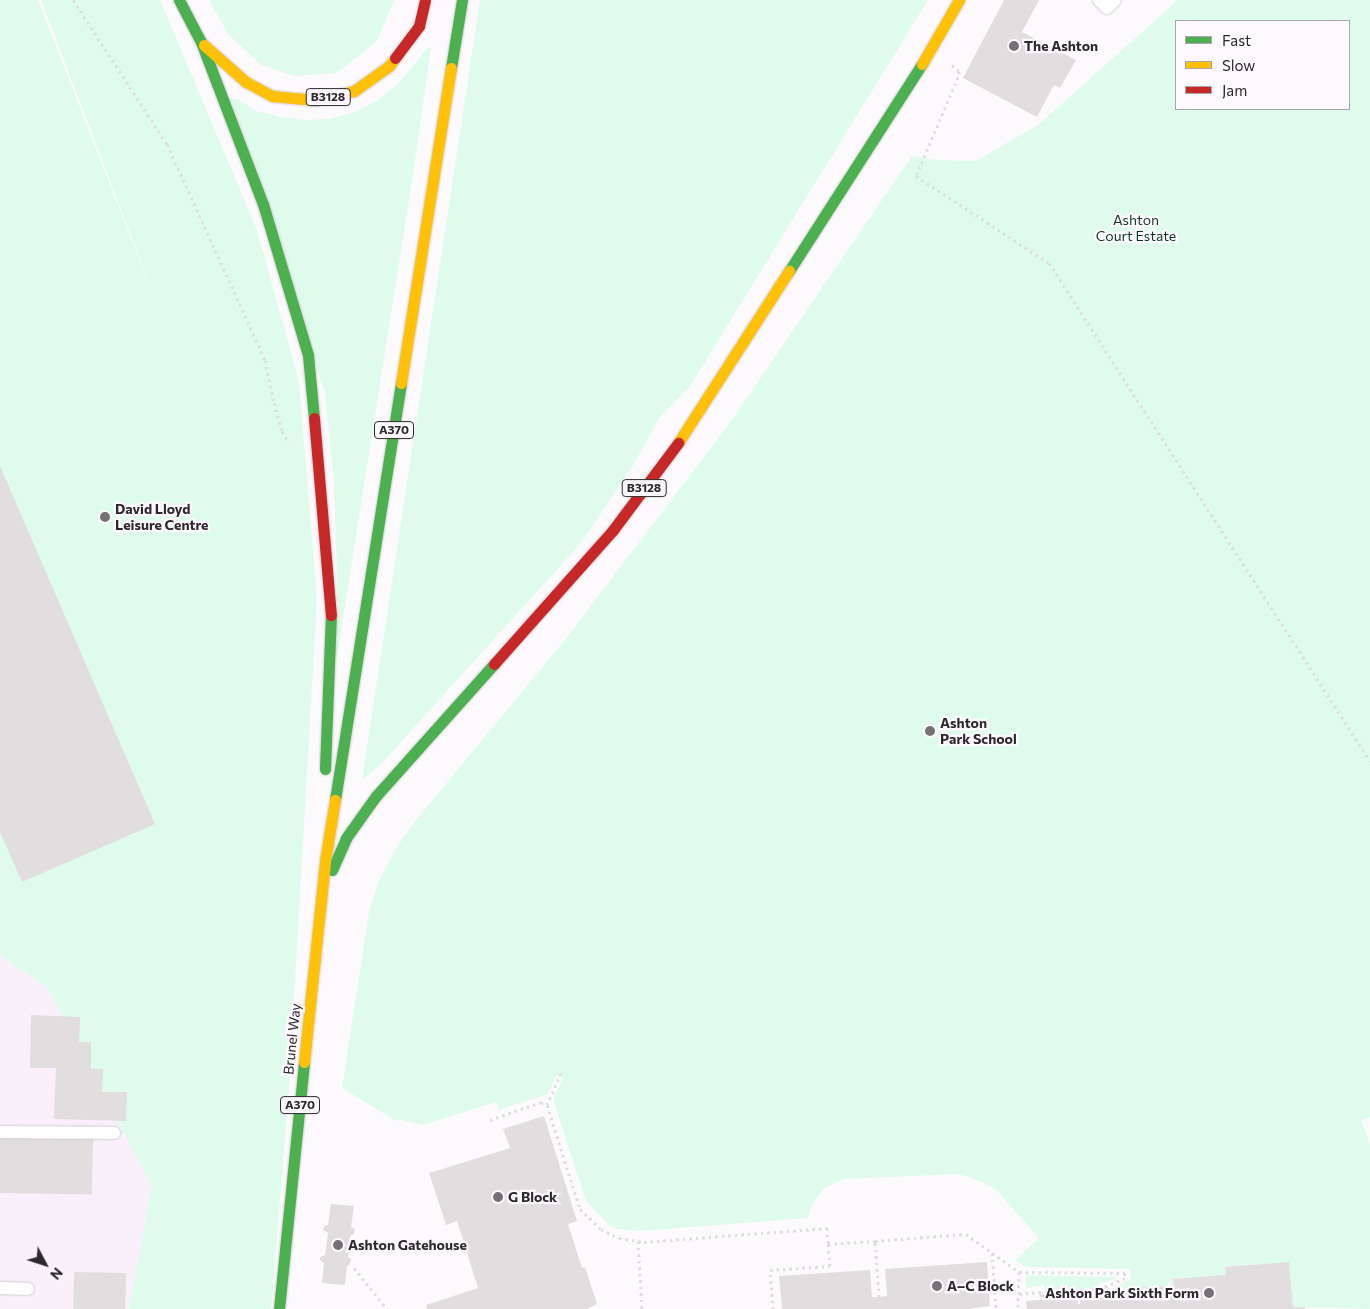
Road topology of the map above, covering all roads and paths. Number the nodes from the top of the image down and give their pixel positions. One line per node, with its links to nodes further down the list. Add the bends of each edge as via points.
1 (73, 0): 10 (path, via 167,144 266,360 279,422)
2 (179, 0): 8 (highway, B3128)
3 (424, 0): 8 (highway, B3128, via 419,26 389,66 354,91 314,100 272,96 246,82)
4 (462, 0): 12 (highway, A370)
5 (959, 0): 9 (highway, B3128)
6 (1099, 0): 7 (lane, via 1107,8)
7 (1115, 0)
8 (201, 42): 12 (highway, B3128, via 262,204 308,354 331,602)
9 (934, 46): 11 (path, via 959,71 916,176 1049,264); 13 (highway, B3128, via 679,441 613,530 376,796 346,838)
10 (291, 448)
11 (1370, 761)
12 (325, 860): 13 (highway, Brunel Way / A370)
13 (321, 902): 29 (highway, Brunel Way / A370)
14 (561, 1073): 15 (path)
15 (547, 1105): 16 (path, via 541,1102); 19 (path, via 582,1212 606,1232)
16 (490, 1120)
17 (0, 1132): 18 (lane)
18 (114, 1133)
19 (638, 1241): 21 (path, via 827,1228); 31 (path)
20 (875, 1241): 21 (path); 22 (path, via 966,1234); 28 (path)
21 (828, 1244): 32 (path, via 830,1266 770,1270)
22 (992, 1252): 24 (path); 33 (path)
23 (354, 1268): 30 (path)
24 (1019, 1272): 27 (path); 27 (path, via 1125,1273 1125,1278 1093,1290 1041,1298 1041,1292)
25 (0, 1288): 26 (lane)
26 (28, 1289)
27 (1019, 1294): 34 (path)
28 (879, 1297)
29 (279, 1309)
30 (387, 1309)
31 (642, 1309)
32 (773, 1309)
33 (996, 1309)
34 (1018, 1309)

